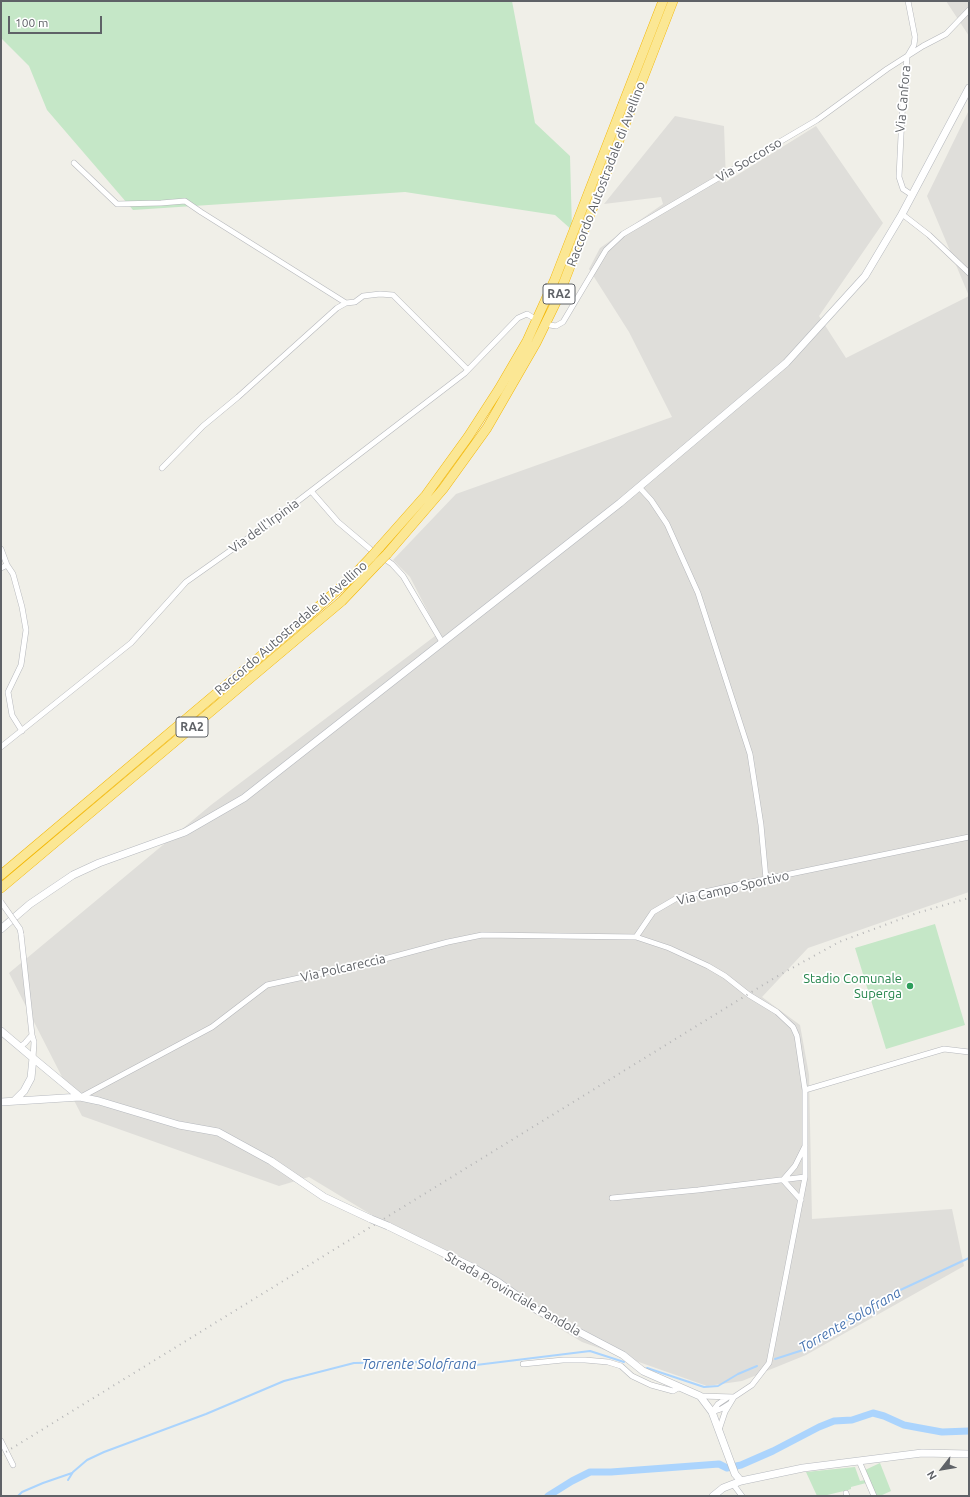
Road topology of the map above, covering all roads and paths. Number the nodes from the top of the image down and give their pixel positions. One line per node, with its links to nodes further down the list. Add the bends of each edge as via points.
1 (663, 1): 25 (highway, Raccordo Autostradale di Avellino / RA2, bridge, via 555,279 527,341 468,438 426,495 371,557 307,617)
2 (673, 1): 27 (highway, Raccordo Autostradale di Avellino / RA2, bridge, via 557,300 536,343 487,428 443,489 387,554 336,606)
3 (908, 1): 5 (street, Via Canfora, via 915,37 914,45)
4 (969, 10): 5 (street, Via Soccorso, via 946,34)
5 (907, 57): 8 (street, Via Canfora, via 899,178 903,189); 13 (street, Via Soccorso, via 817,120 623,234 606,250 563,322 556,326)
6 (969, 88): 8 (street)
7 (74, 163): 11 (street, via 117,204 160,204 185,200)
8 (912, 195): 9 (street)
9 (902, 214): 10 (street, via 929,235); 16 (street, via 865,276 786,363)
10 (969, 273)
11 (346, 303): 14 (street, via 355,302 363,296 393,295); 15 (street, via 203,426)
12 (532, 317): 14 (street, Via dell'Irpinia, via 526,314 518,318)
13 (550, 325)
14 (468, 370): 17 (street, Via dell'Irpinia)
15 (162, 468)
16 (639, 487): 21 (street); 26 (street, via 667,524 698,593 750,754)
17 (311, 491): 21 (street, via 338,522 392,564 403,576); 22 (street, Via dell'Irpinia, via 186,582 131,643)
18 (1, 549): 19 (street)
19 (7, 565): 20 (street); 22 (street, via 13,574 26,630 22,665 8,692 12,715)
20 (1, 568)
21 (442, 642): 29 (street, via 244,798 185,832 73,875 30,904)
22 (22, 731): 23 (street, Via dell'Irpinia)
23 (1, 747)
24 (969, 837): 26 (street, Via Campo Sportivo)
25 (1, 875)
26 (766, 879): 30 (street, Via Campo Sportivo, via 677,898 653,912)
27 (1, 888)
28 (1, 902): 32 (street, bridge, via 20,929)
29 (1, 929)
30 (636, 937): 36 (street, via 708,966 777,1012 793,1027 797,1036); 37 (street, Via Polcareccia, via 482,935 267,985 212,1027)
31 (1, 1031): 33 (street)
32 (32, 1035): 33 (street); 35 (street)
33 (20, 1047): 35 (street)
34 (969, 1052): 36 (street, via 944,1049)
35 (33, 1058): 37 (street); 38 (street, via 31,1078 24,1091)
36 (805, 1090): 40 (street)
37 (80, 1097): 38 (street); 46 (street, Strada Provinciale Pandola, bridge, via 179,1125 218,1132 272,1161 324,1197 472,1267 556,1321 623,1355 643,1371)
38 (14, 1101): 39 (street)
39 (1, 1102)
40 (806, 1145): 41 (street); 42 (street, via 795,1166)
41 (805, 1177): 42 (street); 44 (street)
42 (783, 1180): 43 (street); 44 (street)
43 (612, 1198)
44 (801, 1200): 49 (street, via 769,1363 752,1385)
45 (523, 1364): 46 (street, via 563,1360 608,1362 621,1366 632,1376 651,1385 673,1391)
46 (680, 1387): 47 (street, Strada Provinciale Pandola)
47 (700, 1396): 48 (street); 51 (street)
48 (728, 1397): 49 (street); 51 (street)
49 (734, 1397): 50 (street)
50 (731, 1402): 51 (street, via 721,1410); 52 (street)
51 (712, 1412): 52 (street)
52 (720, 1430): 57 (street, via 730,1462)
53 (1, 1441): 56 (street)
54 (969, 1454): 55 (street, via 922,1453)
55 (859, 1461): 57 (street, via 803,1468); 61 (street)
56 (13, 1466)
57 (741, 1481): 58 (street)
58 (733, 1484): 59 (street); 60 (street)
59 (713, 1496)
60 (742, 1496)
61 (874, 1496)

